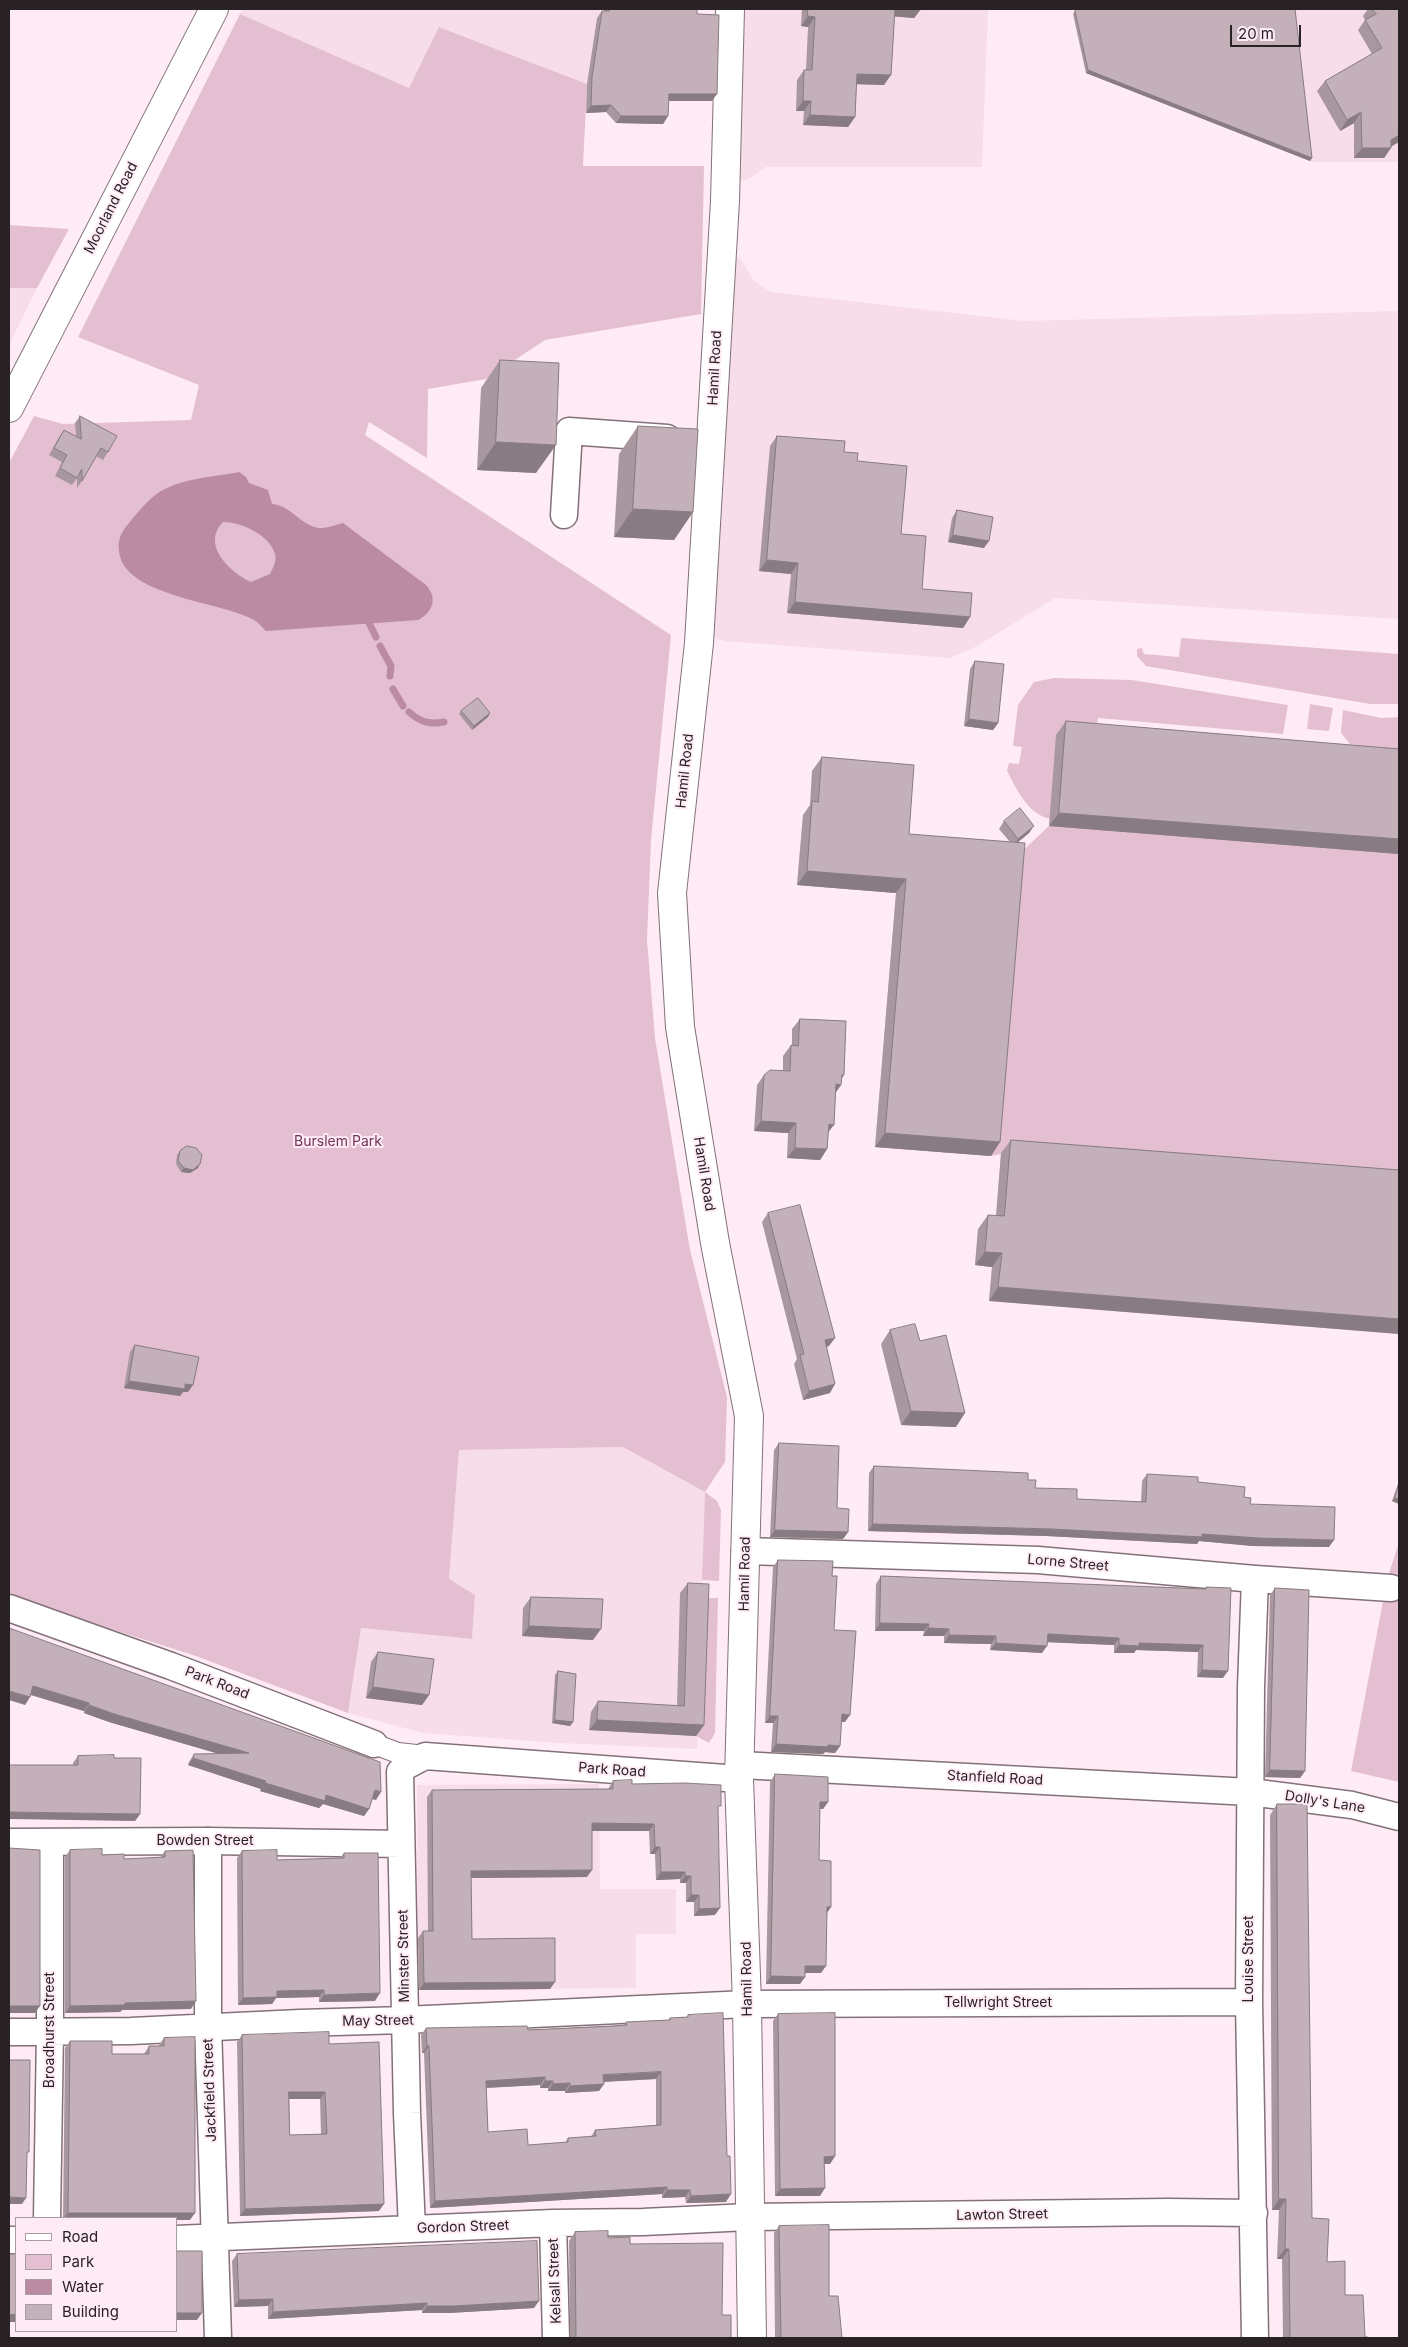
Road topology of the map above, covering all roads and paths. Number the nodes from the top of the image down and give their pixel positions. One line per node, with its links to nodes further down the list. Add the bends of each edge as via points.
1 (214, 9): 3 (street, Moorland Road)
2 (730, 9): 4 (street, Hamil Road, via 725,201)
3 (9, 408)
4 (710, 441): 5 (street, via 569,431); 6 (street, Hamil Road, via 699,643 672,893 680,1027 749,1416)
5 (564, 514)
6 (745, 1551): 7 (street, Lorne Street, via 1038,1560); 12 (street, Hamil Road)
7 (1255, 1579): 8 (street, Lorne Street); 13 (street, Louise Street)
8 (1391, 1588)
9 (9, 1608): 10 (street, Park Road)
10 (374, 1744): 11 (street, Park Road, via 398,1753)
11 (425, 1756): 12 (street, Park Road); 18 (street, Minster Street, via 400,1772)
12 (740, 1772): 13 (street, Stanfield Road); 20 (street, Hamil Road)
13 (1250, 1792): 14 (street, Dolly's Lane, via 1352,1805); 19 (street, Louise Street)
14 (1399, 1817)
15 (208, 1841): 17 (street, Bowden Street); 18 (street, Bowden Street); 22 (street, Jackfield Street)
16 (9, 1842): 17 (street, Bowden Street)
17 (50, 1842): 23 (street, Broadhurst Street)
18 (401, 1844): 21 (street, Minster Street)
19 (1248, 2002): 20 (street, Tellwright Street); 25 (street, Louise Street)
20 (748, 2004): 21 (street, May Street); 27 (street, Hamil Road)
21 (405, 2020): 22 (street, May Street); 29 (street, Minster Street)
22 (208, 2026): 23 (street, May Street, via 131,2031); 30 (street, Jackfield Street)
23 (50, 2031): 24 (street, May Street); 26 (street, Broadhurst Street)
24 (9, 2032)
25 (1254, 2213): 27 (street, Lawton Street); 35 (street, Louise Street)
26 (48, 2217)
27 (749, 2217): 28 (street, Gordon Street); 34 (street, Hamil Road)
28 (553, 2223): 29 (street, Gordon Street); 33 (street, Kelsall Street)
29 (412, 2229): 30 (street, Gordon Street)
30 (215, 2238): 31 (street, Gordon Street); 32 (street, Jackfield Street)
31 (178, 2239)
32 (218, 2338)
33 (556, 2338)
34 (752, 2338)
35 (1255, 2338)

